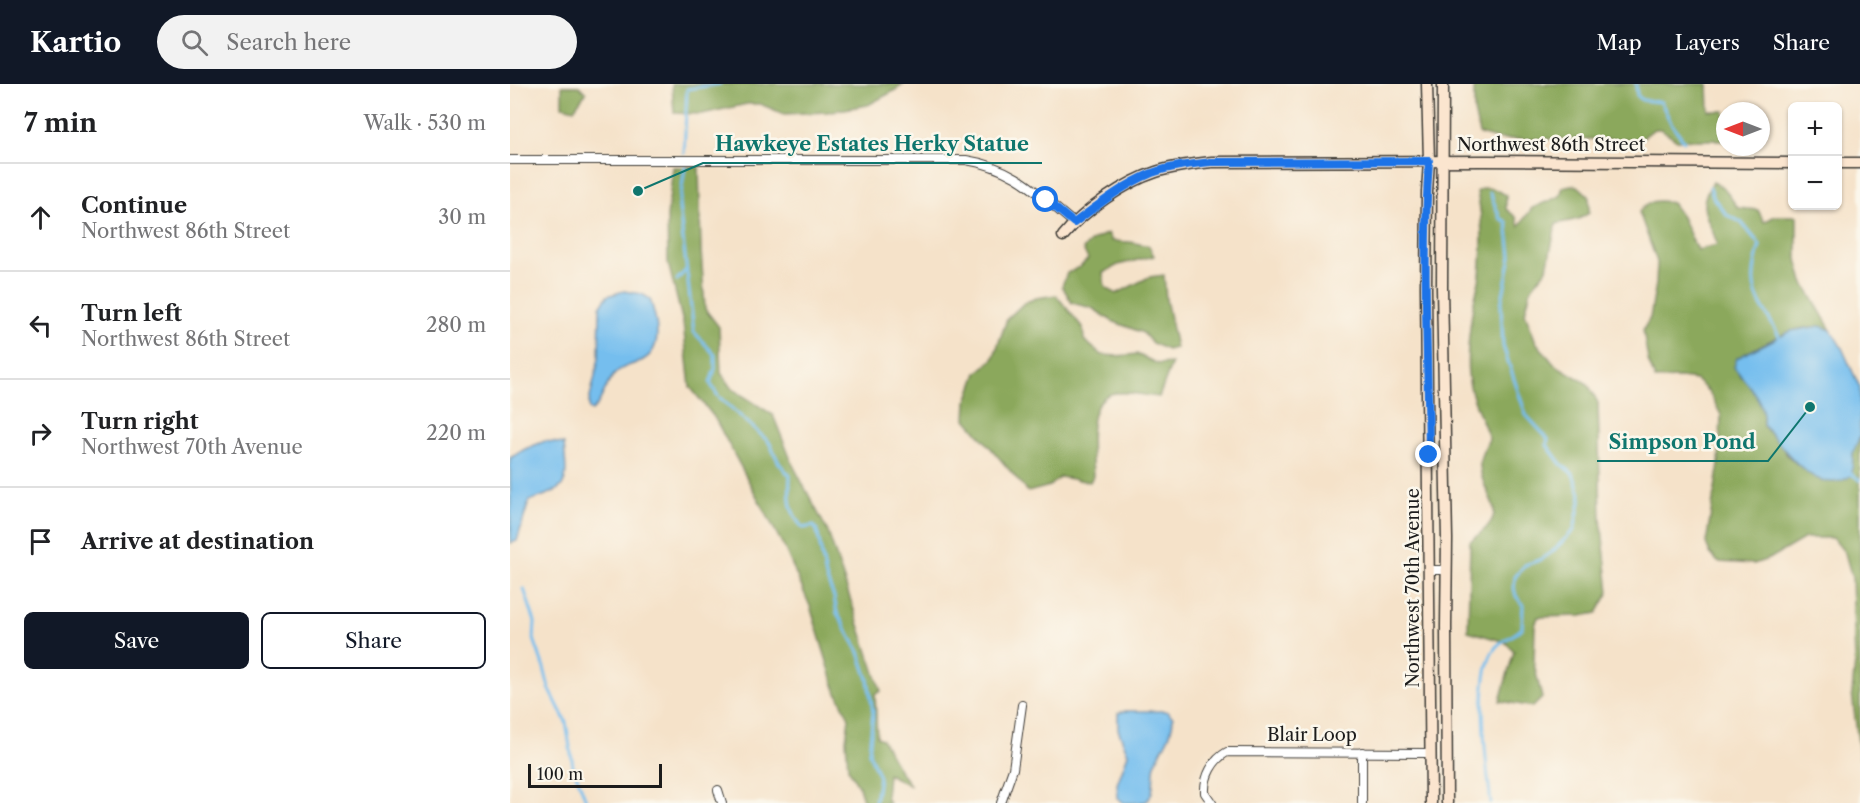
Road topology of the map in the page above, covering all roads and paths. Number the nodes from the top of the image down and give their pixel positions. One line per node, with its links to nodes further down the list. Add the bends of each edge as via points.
1 (1427, 84): 4 (main road, Northwest 70th Avenue)
2 (1443, 84): 5 (main road, Northwest 70th Avenue)
3 (510, 160): 9 (street, via 966,160 1013,174)
4 (1429, 161): 5 (main road, Northwest 86th Street); 9 (main road, Northwest 86th Street, via 1212,162 1179,166 1131,183); 11 (main road, Northwest 70th Avenue, via 1426,288)
5 (1442, 161): 6 (main road, Northwest 86th Street); 12 (main road, Northwest 70th Avenue)
6 (1788, 163)
7 (1842, 163): 8 (main road)
8 (1860, 163)
9 (1074, 223): 10 (main road, Northwest 86th Street)
10 (1063, 236)
11 (1430, 570): 12 (street); 15 (main road, Northwest 70th Avenue)
12 (1447, 570): 22 (main road, Northwest 70th Avenue)
13 (1022, 705): 18 (street, via 1013,769)
14 (1362, 752): 15 (street, Blair Loop); 19 (street, Blair Loop, via 1227,752 1219,757 1207,778 1205,793); 20 (street)
15 (1431, 753): 21 (main road, Northwest 70th Avenue)
16 (718, 790): 17 (street)
17 (722, 803)
18 (1002, 803)
19 (1212, 803)
20 (1362, 803)
21 (1431, 803)
22 (1448, 803)

